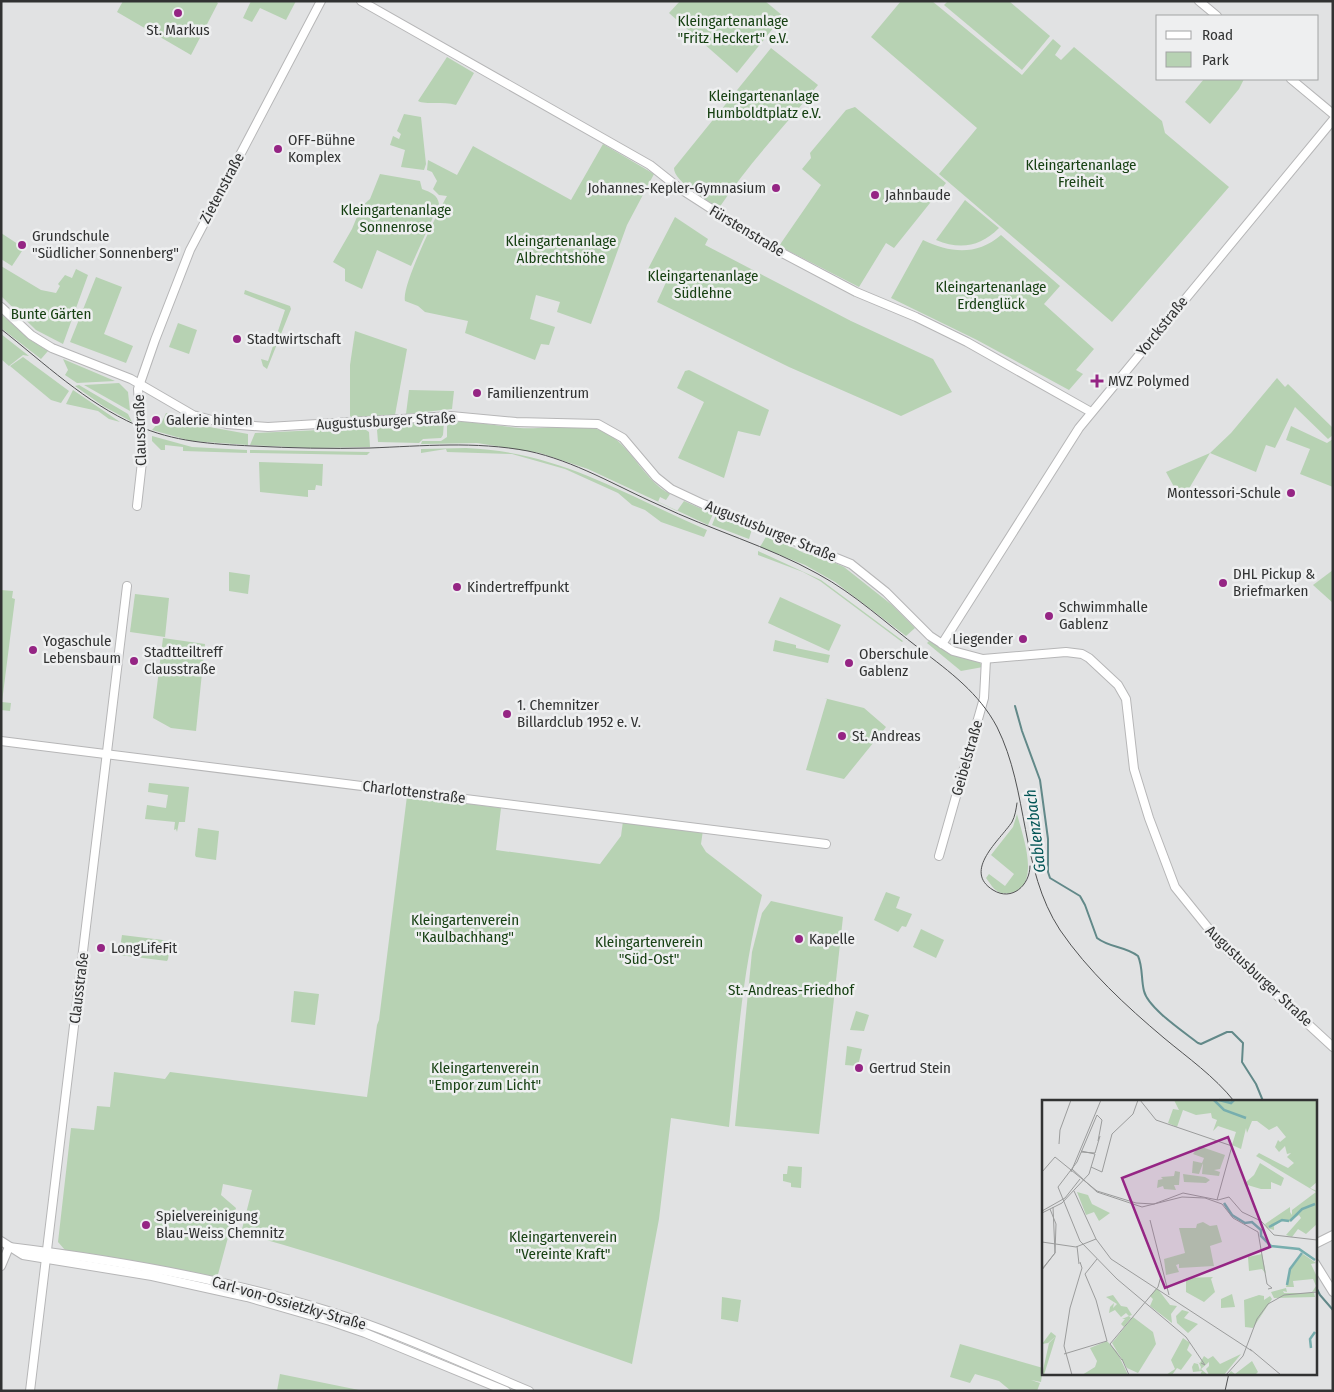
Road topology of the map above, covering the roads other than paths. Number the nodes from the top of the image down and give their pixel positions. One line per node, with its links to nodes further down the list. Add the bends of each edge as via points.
1 (322, 1): 9 (main road, Zietenstraße, via 185,260)
2 (362, 1): 10 (main road, Fürstenstraße, via 650,164 686,193 769,246 856,292 916,316 967,342)
3 (1199, 1): 4 (main road)
4 (1216, 15)
5 (1292, 80): 6 (main road)
6 (1333, 114)
7 (1333, 120): 10 (main road, Yorckstraße)
8 (1, 307): 9 (main road, Augustusburger Straße, via 44,344)
9 (139, 383): 11 (main road, Clausstraße, via 143,453); 13 (main road, Augustusburger Straße, via 193,415 240,426 268,428 451,416 598,424 623,438 656,477 671,489 851,564)
10 (1091, 412): 13 (main road, Yorckstraße)
11 (137, 506)
12 (127, 586): 16 (main road, Clausstraße)
13 (942, 644): 14 (main road, Augustusburger Straße, via 963,655)
14 (986, 659): 18 (main road, Geibelstraße, via 984,698); 19 (main road, Augustusburger Straße, via 1074,652 1099,665 1118,685 1129,711 1134,769 1175,887 1221,944)
15 (1, 741): 16 (main road, Charlottenstraße)
16 (107, 754): 17 (main road, Charlottenstraße); 24 (main road, Clausstraße)
17 (826, 844)
18 (938, 856)
19 (1333, 1047)
20 (1333, 1235): 22 (main road)
21 (1, 1241): 23 (main road, Carl-von-Ossietzky-Straße)
22 (1316, 1244)
23 (9, 1247): 24 (main road, Carl-von-Ossietzky-Straße); 26 (main road)
24 (46, 1255): 28 (main road, Clausstraße); 29 (main road, Carl-von-Ossietzky-Straße, via 152,1276 307,1314 365,1333); 30 (main road, Carl-von-Ossietzky-Straße, via 241,1287 324,1310 368,1324)
25 (1316, 1265): 27 (main road)
26 (1, 1266)
27 (1333, 1292)
28 (30, 1391)
29 (506, 1391)
30 (529, 1391)

